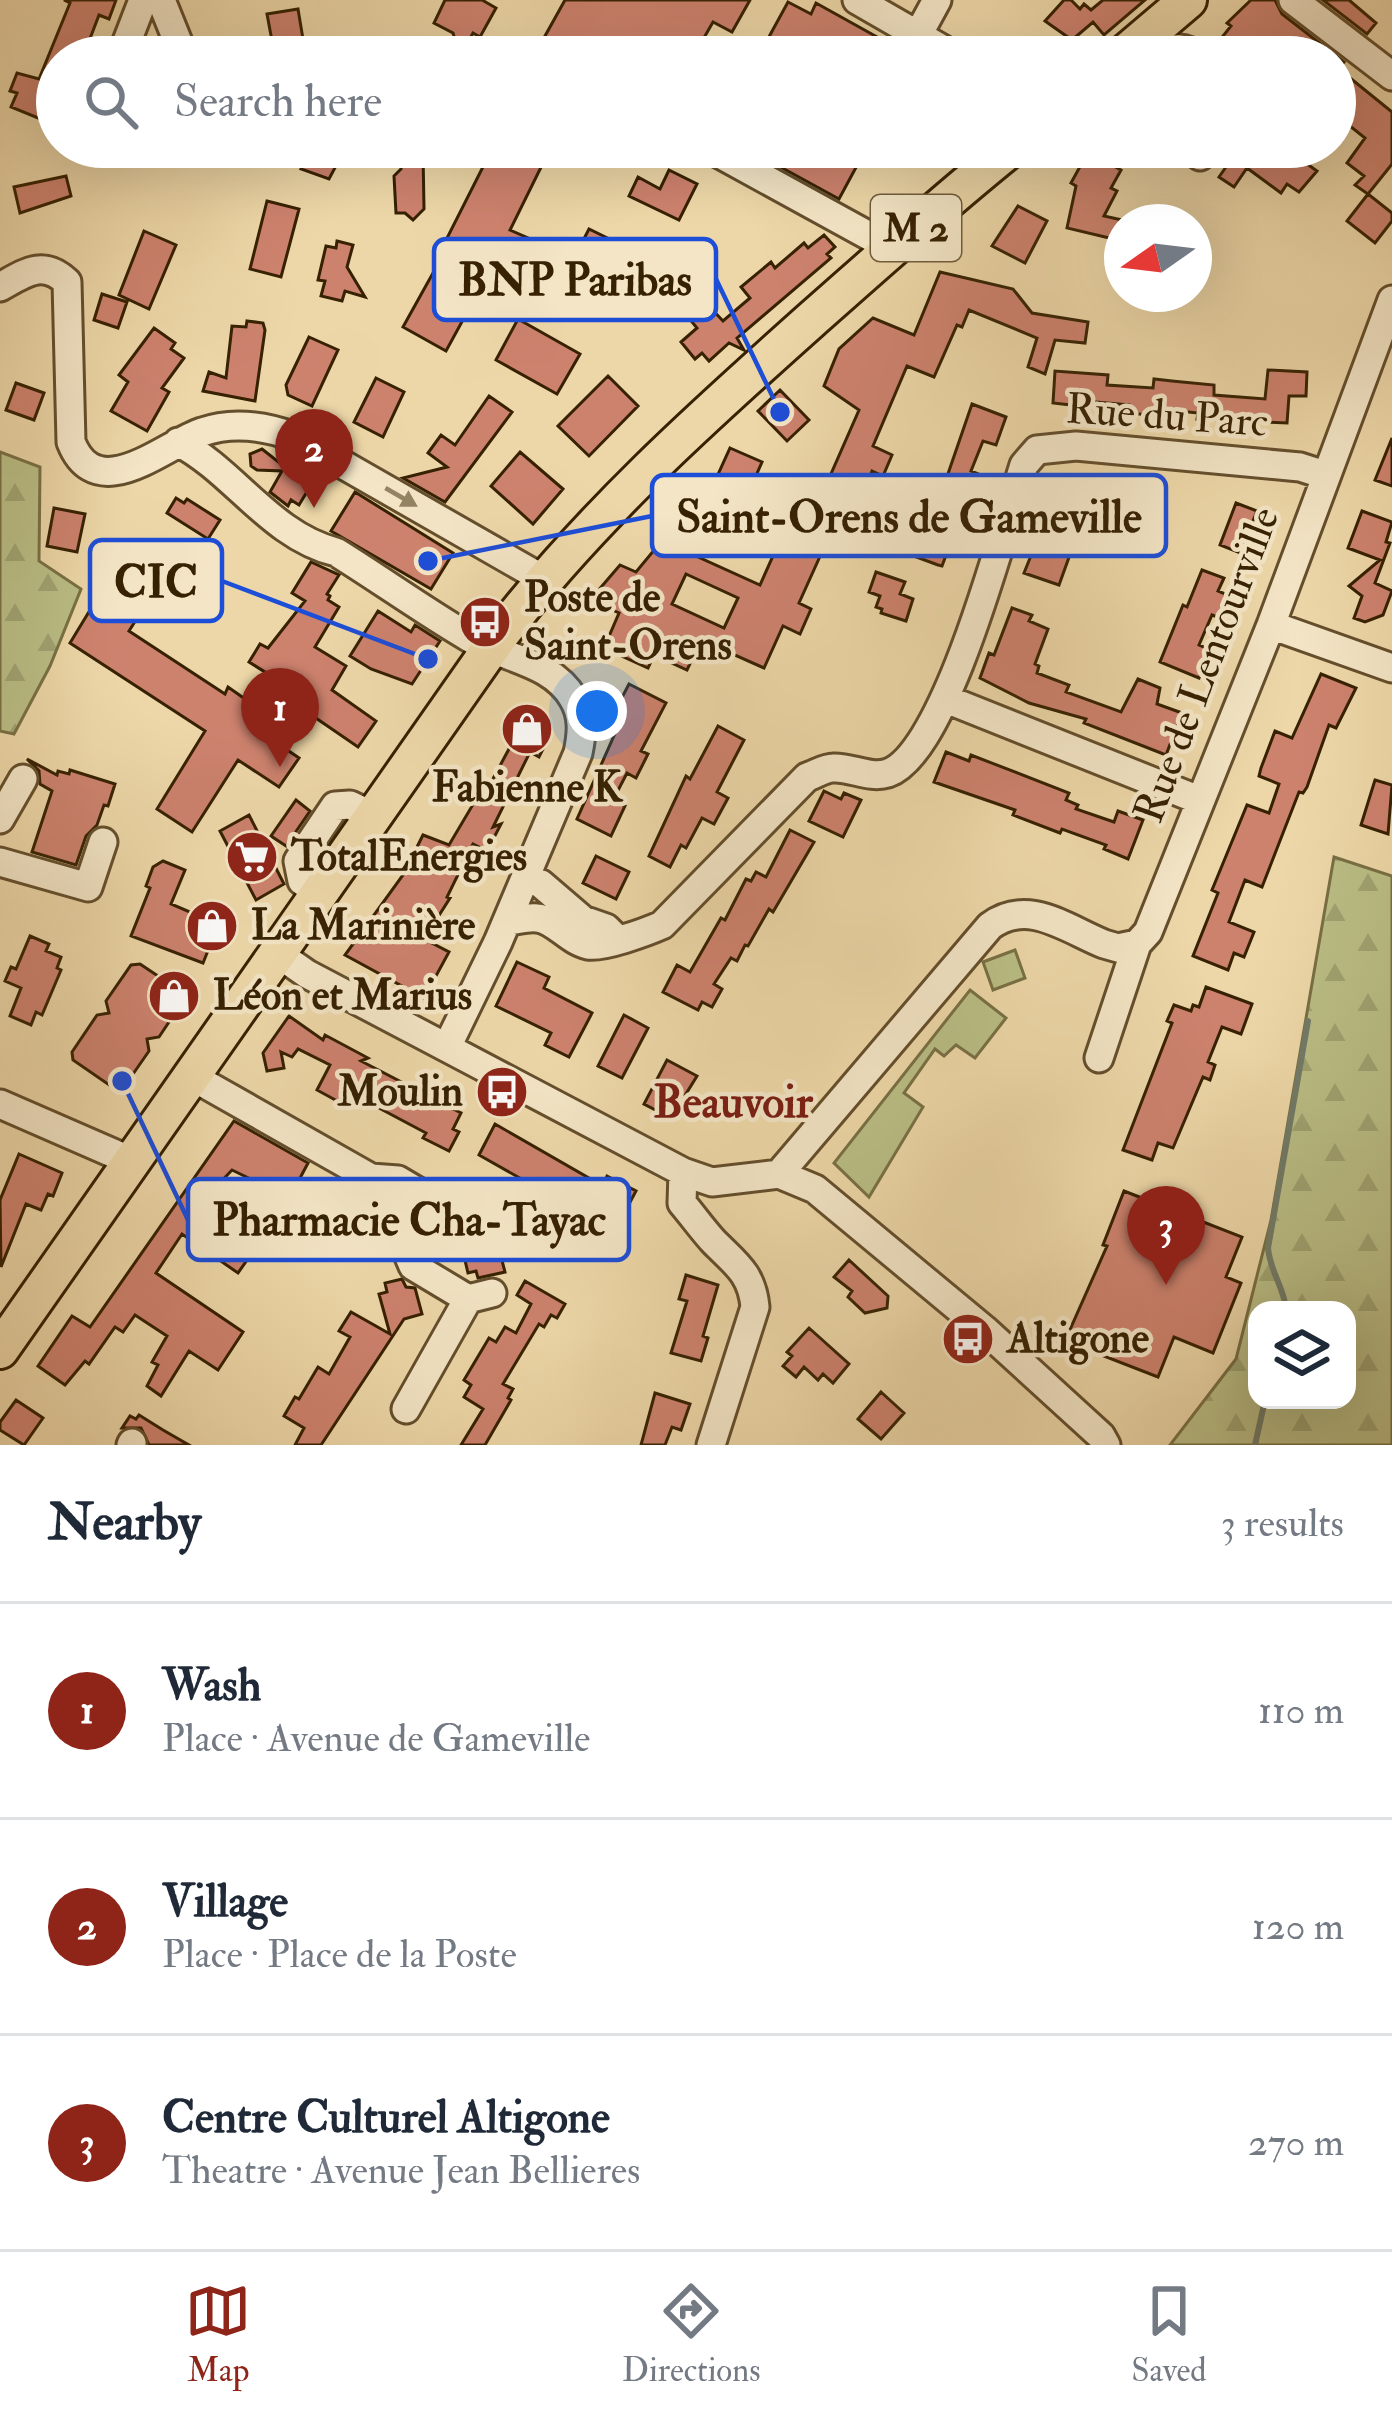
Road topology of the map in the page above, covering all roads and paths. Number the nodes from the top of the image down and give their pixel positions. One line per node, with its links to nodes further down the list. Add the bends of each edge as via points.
1 (142, 0): 7 (street)
2 (161, 0): 8 (street)
3 (856, 0): 6 (street)
4 (937, 0): 6 (street)
5 (1293, 0): 10 (street)
6 (919, 33): 9 (street)
7 (129, 36)
8 (176, 36)
9 (924, 36)
10 (1340, 36)
11 (1356, 48): 12 (street)
12 (1392, 76)
13 (745, 168): 15 (street)
14 (988, 168): 15 (main road, M 2)
15 (893, 249): 22 (main road, M 2, via 626,489)
16 (0, 287): 19 (street, via 38,268 67,282 76,454 121,472)
17 (1392, 300): 20 (street, Rue de Lentourville)
18 (245, 426): 19 (street); 21 (street, via 232,465); 22 (street, one-way to 22, via 295,436)
19 (178, 442): 21 (street, via 202,454)
20 (1325, 475): 23 (street, Rue de Lentourville); 26 (street, Rue du Parc, via 1076,446 1037,450 1024,465)
21 (234, 489): 24 (street, via 314,546)
22 (543, 579): 24 (main road, M 2)
23 (1271, 625): 25 (street); 28 (street, Rue de Lentourville)
24 (491, 648): 31 (street, via 557,681 579,712 578,753); 38 (main road, M 2)
25 (1392, 668)
26 (946, 700): 28 (street); 36 (street, via 901,765 873,776 831,768 807,777 662,926)
27 (23, 779): 29 (street)
28 (1199, 800): 37 (street, Rue de Lentourville)
29 (0, 819)
30 (103, 842): 32 (street, via 88,887)
31 (537, 852): 33 (street); 35 (street)
32 (0, 862)
33 (541, 884): 34 (street); 36 (street)
34 (542, 917): 35 (street); 36 (street, via 585,945)
35 (508, 921): 39 (street)
36 (616, 938)
37 (1137, 944): 40 (street, Rue de Lentourville); 45 (street, via 1104,944 1024,910 1004,916)
38 (277, 953): 39 (street); 41 (main road, M 2)
39 (447, 1047): 44 (street)
40 (1100, 1058)
41 (191, 1076): 43 (main road, M 2); 46 (street)
42 (0, 1104): 43 (street)
43 (131, 1161): 50 (main road, M 2)
44 (683, 1172): 47 (street); 48 (street, via 682,1203)
45 (779, 1174): 47 (street); 53 (street, via 815,1189 892,1252)
46 (371, 1178): 49 (street, via 361,1219); 49 (street, via 421,1193)
47 (712, 1182): 48 (street)
48 (699, 1224): 52 (street, via 742,1267 755,1306)
49 (399, 1233): 51 (street, via 413,1266 480,1296)
50 (0, 1350)
51 (406, 1409)
52 (711, 1445)
53 (1106, 1445)

